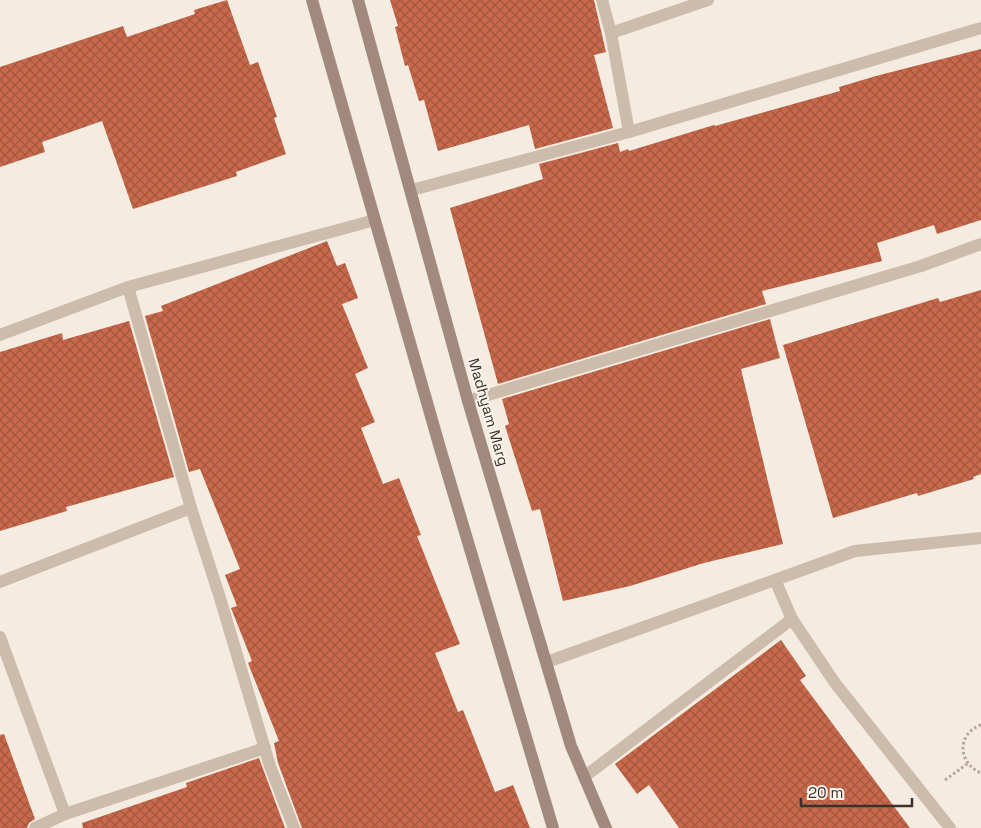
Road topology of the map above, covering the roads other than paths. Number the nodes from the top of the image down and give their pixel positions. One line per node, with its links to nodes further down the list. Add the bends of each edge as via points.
1 (312, 0): 9 (street)
2 (358, 0): 8 (street, Madhyam Marg)
3 (602, 0): 6 (street)
4 (708, 0): 6 (street)
5 (981, 28): 7 (street)
6 (612, 33): 7 (street)
7 (629, 132): 8 (street)
8 (412, 190): 13 (street, Madhyam Marg)
9 (375, 220): 11 (street); 26 (street)
10 (981, 244): 13 (street, via 921,266)
11 (128, 287): 12 (street); 14 (street)
12 (0, 335)
13 (468, 400): 20 (street, Madhyam Marg)
14 (191, 508): 17 (street); 21 (street)
15 (981, 538): 16 (street, via 855,551)
16 (775, 580): 18 (street); 20 (street)
17 (0, 582)
18 (792, 619): 22 (street); 28 (street, via 835,682)
19 (0, 637): 23 (street)
20 (547, 662): 22 (street, Madhyam Marg, via 571,746)
21 (266, 748): 23 (street); 25 (street)
22 (584, 777): 27 (street, Madhyam Marg)
23 (65, 814): 24 (street)
24 (35, 828)
25 (294, 828)
26 (552, 828)
27 (606, 828)
28 (950, 828)

